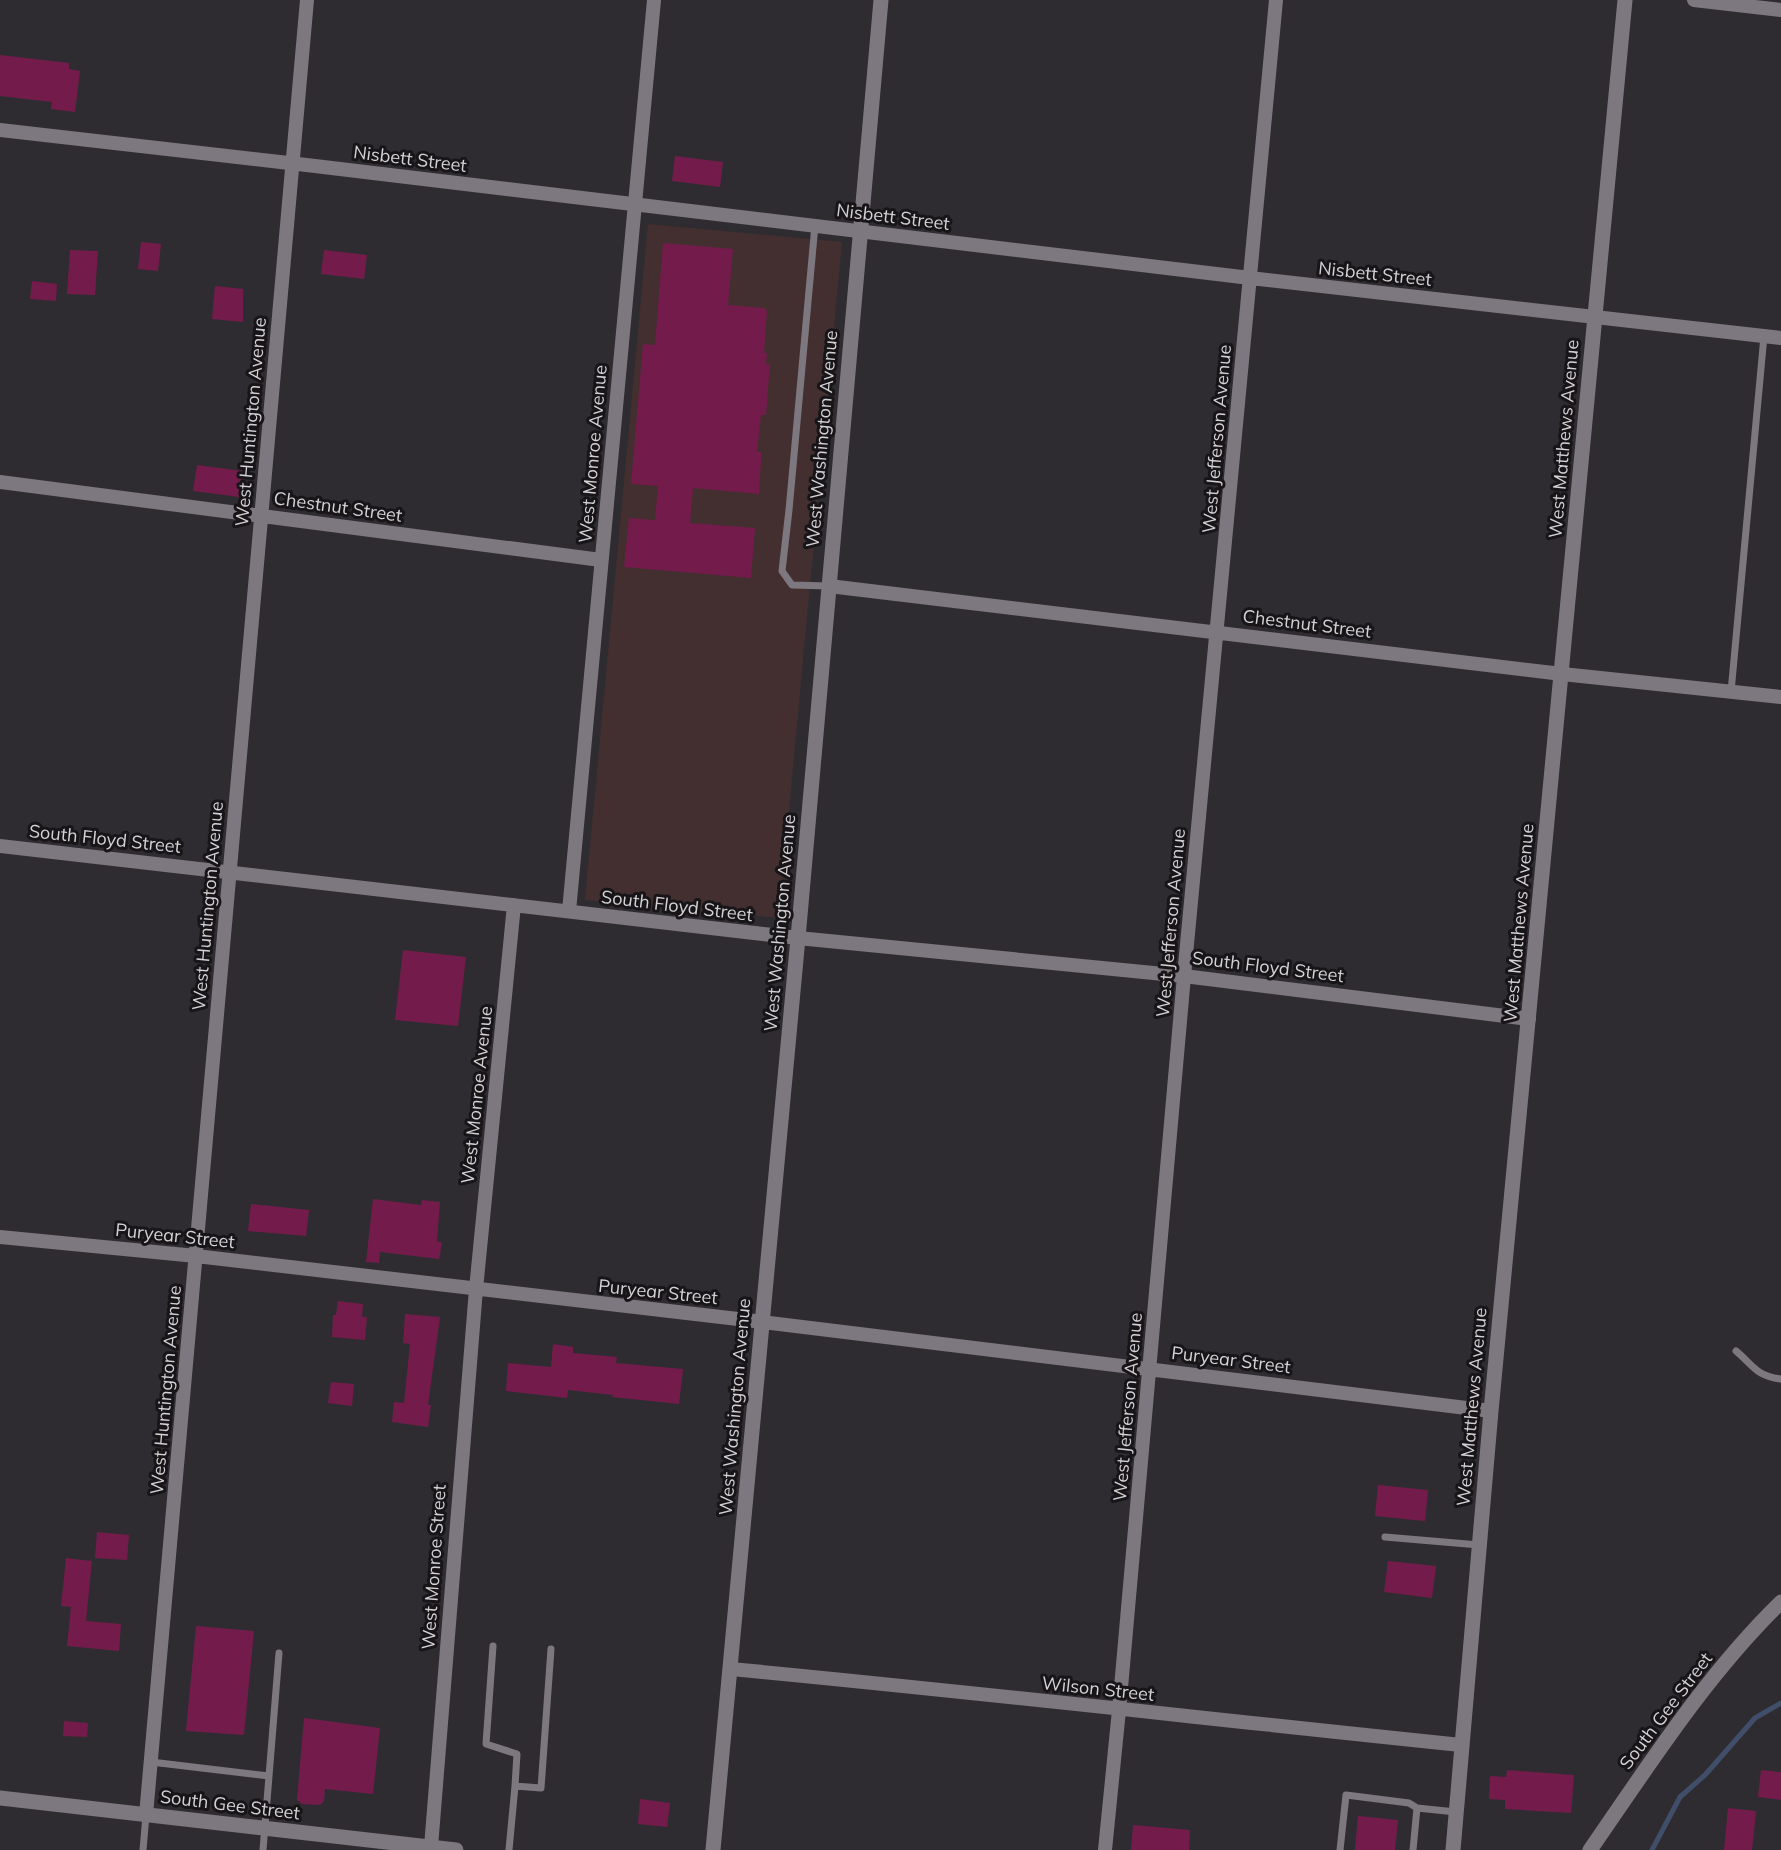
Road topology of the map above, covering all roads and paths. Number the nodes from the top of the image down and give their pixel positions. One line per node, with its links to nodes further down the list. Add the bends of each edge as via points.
1 (307, 0): 9 (street, West Huntington Avenue)
2 (654, 0): 10 (street, West Monroe Avenue)
3 (881, 0): 12 (street, West Washington Avenue)
4 (1276, 0): 13 (street, West Jefferson Avenue)
5 (1625, 0): 14 (street, West Matthews Avenue)
6 (1694, 0): 7 (street)
7 (1781, 10)
8 (0, 130): 9 (street, Nisbett Street)
9 (292, 163): 10 (street, Nisbett Street); 18 (street, West Huntington Avenue)
10 (635, 204): 11 (street, Nisbett Street); 19 (street, West Monroe Avenue)
11 (815, 225): 12 (street, Nisbett Street); 20 (lane, via 782,570 792,585)
12 (860, 231): 13 (street, Nisbett Street); 20 (street, West Washington Avenue)
13 (1250, 278): 14 (street, Nisbett Street); 21 (street, West Jefferson Avenue)
14 (1595, 315): 15 (street, Nisbett Street); 22 (street, West Matthews Avenue)
15 (1764, 336): 16 (street, Nisbett Street); 23 (lane)
16 (1781, 338)
17 (0, 483): 18 (street, Chestnut Street)
18 (261, 515): 19 (street, Chestnut Street); 26 (street, West Huntington Avenue)
19 (601, 560): 28 (street, West Monroe Avenue)
20 (829, 586): 21 (street, Chestnut Street); 29 (street, West Washington Avenue)
21 (1217, 632): 22 (street, Chestnut Street); 30 (street, West Jefferson Avenue)
22 (1562, 674): 23 (street, Chestnut Street); 31 (street, West Matthews Avenue)
23 (1731, 692): 24 (street, Chestnut Street)
24 (1781, 697)
25 (0, 846): 26 (street, South Floyd Street)
26 (228, 871): 27 (street, South Floyd Street); 33 (street, West Huntington Avenue)
27 (514, 904): 28 (street, South Floyd Street); 34 (street, West Monroe Avenue)
28 (569, 911): 29 (street, South Floyd Street)
29 (798, 938): 30 (street, South Floyd Street); 35 (street, West Washington Avenue)
30 (1184, 976): 31 (street, South Floyd Street); 37 (street, West Jefferson Avenue)
31 (1529, 1018): 39 (street, West Matthews Avenue)
32 (0, 1237): 33 (street, Puryear Street)
33 (196, 1256): 34 (street, Puryear Street); 49 (street, West Huntington Avenue)
34 (476, 1289): 35 (street, Puryear Street); 58 (street, West Monroe Street)
35 (761, 1321): 37 (street, Puryear Street); 46 (street, West Washington Avenue)
36 (1736, 1352): 38 (lane, via 1759,1374)
37 (1149, 1368): 39 (street, Puryear Street); 47 (street, West Jefferson Avenue)
38 (1781, 1379)
39 (1491, 1411): 41 (street, West Matthews Avenue)
40 (1385, 1537): 41 (lane)
41 (1479, 1545): 48 (street, West Matthews Avenue)
42 (1781, 1602): 59 (street, South Gee Street, via 1690,1707)
43 (493, 1646): 51 (lane, via 486,1744 517,1754)
44 (551, 1649): 51 (lane, via 541,1788)
45 (279, 1653): 50 (lane)
46 (731, 1669): 47 (street, Wilson Street); 64 (street, West Washington Avenue)
47 (1119, 1710): 48 (street, Wilson Street); 65 (street, West Jefferson Avenue)
48 (1461, 1745): 54 (street, West Matthews Avenue)
49 (151, 1762): 50 (lane); 55 (street, West Huntington Avenue)
50 (269, 1776): 56 (lane)
51 (515, 1786): 63 (lane)
52 (0, 1798): 55 (street, South Gee Street)
53 (1417, 1808): 54 (lane); 66 (lane, via 1409,1803 1346,1795); 67 (lane)
54 (1456, 1812): 68 (street, West Matthews Avenue)
55 (146, 1815): 56 (street, South Gee Street); 60 (lane)
56 (265, 1829): 57 (street, South Gee Street); 61 (lane)
57 (351, 1844): 58 (street, South Gee Street)
58 (430, 1847): 62 (street, South Gee Street)
59 (1594, 1848)
60 (143, 1850)
61 (263, 1850)
62 (456, 1850)
63 (509, 1850)
64 (713, 1850)
65 (1105, 1850)
66 (1340, 1850)
67 (1413, 1850)
68 (1453, 1850)

